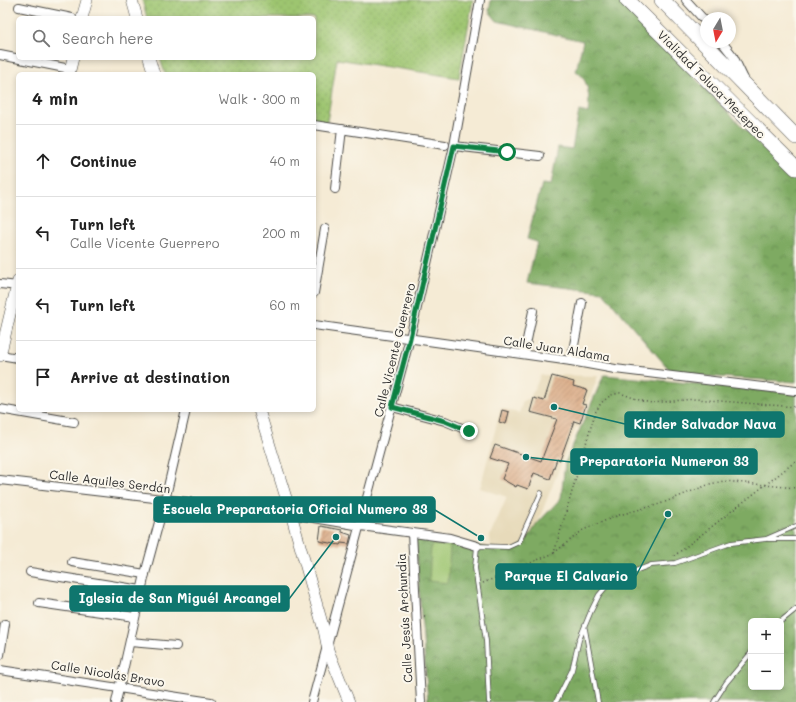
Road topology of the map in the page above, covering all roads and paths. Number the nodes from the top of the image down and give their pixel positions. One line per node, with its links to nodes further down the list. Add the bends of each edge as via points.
1 (87, 0): 10 (street)
2 (132, 0): 11 (street)
3 (480, 0): 24 (street, Calle Vicente Guerrero)
4 (627, 0): 26 (highway, Vialidad Toluca-Metepec)
5 (662, 0): 19 (highway, Vialidad Toluca-Metepec)
6 (686, 0): 8 (street)
7 (19, 7): 9 (street)
8 (700, 15)
9 (62, 16)
10 (83, 16)
11 (136, 16)
12 (727, 48): 19 (street)
13 (0, 55): 14 (street)
14 (16, 58)
15 (29, 60): 17 (street)
16 (150, 60): 18 (street)
17 (70, 67)
18 (153, 72)
19 (747, 87): 22 (highway, Vialidad Toluca-Metepec)
20 (316, 125): 21 (street)
21 (342, 129): 23 (street); 27 (street)
22 (796, 137)
23 (445, 145)
24 (454, 146): 25 (street); 36 (street, Calle Vicente Guerrero)
25 (540, 156)
26 (796, 168)
27 (335, 189)
28 (325, 229): 29 (street)
29 (316, 281)
30 (0, 284): 31 (street)
31 (16, 284)
32 (16, 292): 38 (street)
33 (582, 303): 40 (street)
34 (532, 312): 37 (street)
35 (316, 325): 36 (street, Calle Juan Aldama)
36 (410, 338): 37 (street, Calle Juan Aldama); 42 (street, Calle Vicente Guerrero)
37 (524, 354): 40 (street, Calle Juan Aldama)
38 (0, 355): 39 (street)
39 (16, 358)
40 (571, 361): 41 (street, Calle Juan Aldama)
41 (796, 391)
42 (392, 407): 50 (street, via 445,421); 58 (street, Calle Vicente Guerrero)
43 (796, 407): 64 (path, via 695,399 652,403 620,393 611,395 596,413)
44 (0, 409): 45 (street)
45 (16, 412)
46 (17, 412): 49 (street)
47 (186, 412): 56 (street)
48 (260, 412): 57 (street)
49 (74, 422)
50 (469, 431)
51 (796, 461): 53 (path)
52 (0, 480): 56 (street, Calle Aquiles Serdán)
53 (765, 486): 54 (path); 64 (path, via 724,481 710,484 583,530); 66 (path)
54 (796, 488)
55 (541, 493): 63 (lane, via 518,542 508,547)
56 (165, 500): 57 (street, Calle Aquiles Serdán); 68 (street)
57 (291, 514): 58 (street, Calle Aquiles Serdán); 79 (street)
58 (360, 526): 60 (street, Calle Aquiles Serdán); 79 (street, Calle Vicente Guerrero)
59 (796, 526): 61 (lane)
60 (412, 533): 63 (street, Calle Aquiles Serdán, via 461,540); 88 (street, Calle Jesús Archundia)
61 (766, 539): 62 (lane); 66 (lane, via 731,543 675,564)
62 (796, 539)
63 (477, 546): 69 (lane, via 475,568)
64 (554, 553): 69 (path)
65 (72, 562): 68 (street)
66 (662, 565): 76 (lane, via 650,565 610,582 599,595)
67 (30, 572): 70 (street)
68 (145, 574): 70 (street)
69 (478, 586): 89 (lane, via 486,641)
70 (141, 590): 73 (street)
71 (39, 603): 73 (street)
72 (796, 609): 74 (lane)
73 (135, 617): 77 (street)
74 (784, 619)
75 (5, 624): 80 (street)
76 (585, 626): 90 (lane, via 572,670); 91 (lane, via 585,638)
77 (130, 642): 78 (street); 83 (street)
78 (176, 646)
79 (328, 650): 86 (street, Calle Vicente Guerrero); 87 (street)
80 (0, 655)
81 (748, 657): 92 (lane)
82 (0, 670): 83 (street, Calle Nicolás Bravo)
83 (119, 688): 84 (street); 85 (street, Calle Nicolás Bravo)
84 (116, 702)
85 (211, 702)
86 (312, 702)
87 (348, 702)
88 (421, 702)
89 (489, 702)
90 (556, 702)
91 (598, 702)
92 (714, 702)

